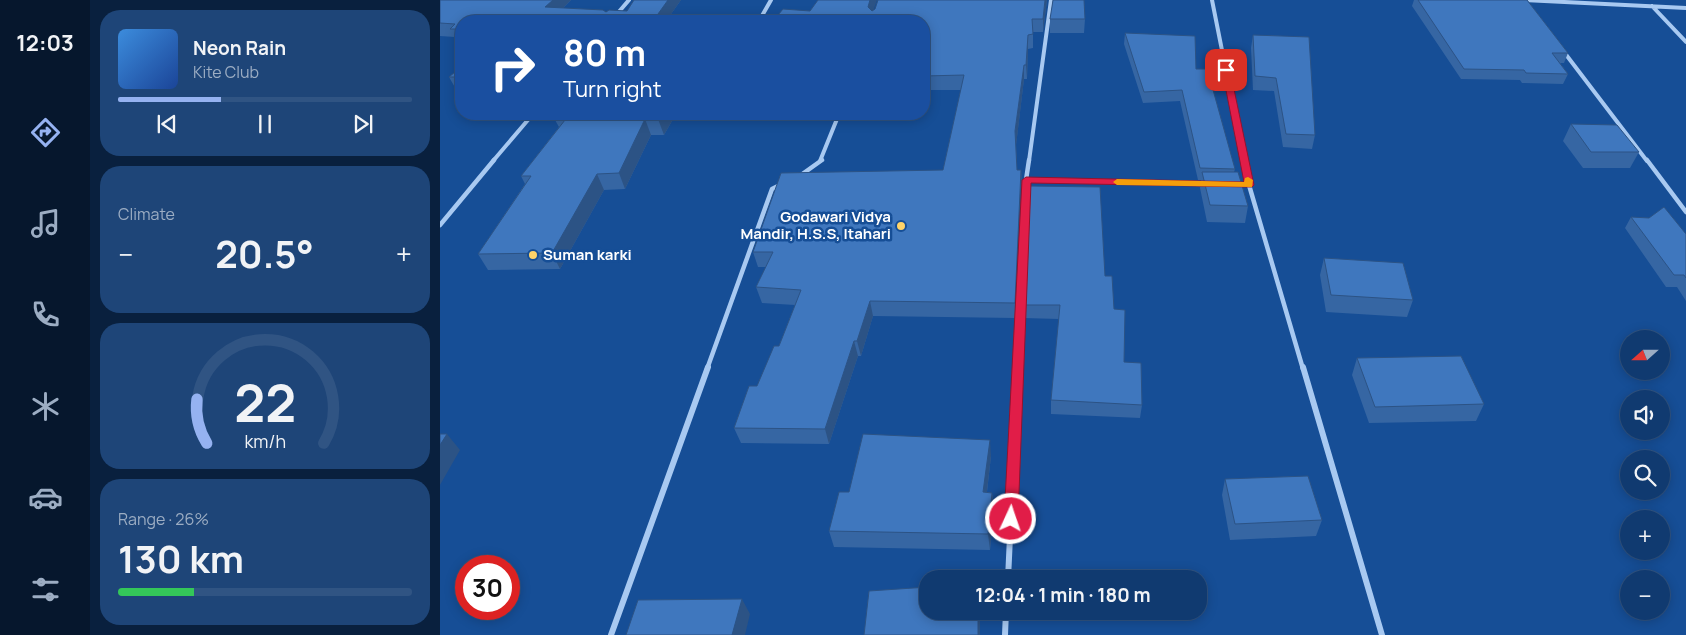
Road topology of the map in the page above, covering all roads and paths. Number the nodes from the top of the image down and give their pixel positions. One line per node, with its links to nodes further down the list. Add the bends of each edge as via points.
1 (629, 0): 9 (street)
2 (771, 0): 10 (street)
3 (1051, 0): 16 (street)
4 (1212, 0): 20 (street)
5 (1524, 0): 6 (street); 7 (street)
6 (1652, 6): 8 (street); 11 (street)
7 (1530, 8)
8 (1686, 8)
9 (616, 15)
10 (762, 15)
11 (1686, 42)
12 (1559, 45): 21 (street)
13 (528, 120): 23 (street)
14 (837, 120): 15 (street, via 822,160)
15 (797, 177)
16 (1026, 180): 18 (street); 25 (street)
17 (789, 181): 27 (street, via 772,189)
18 (1210, 184)
19 (1239, 184): 20 (street)
20 (1249, 185): 29 (street)
21 (1686, 212)
22 (440, 216): 23 (street)
23 (448, 216): 24 (street)
24 (440, 225)
25 (1008, 570)
26 (1006, 620): 28 (street)
27 (612, 635)
28 (1005, 635)
29 (1382, 635)

